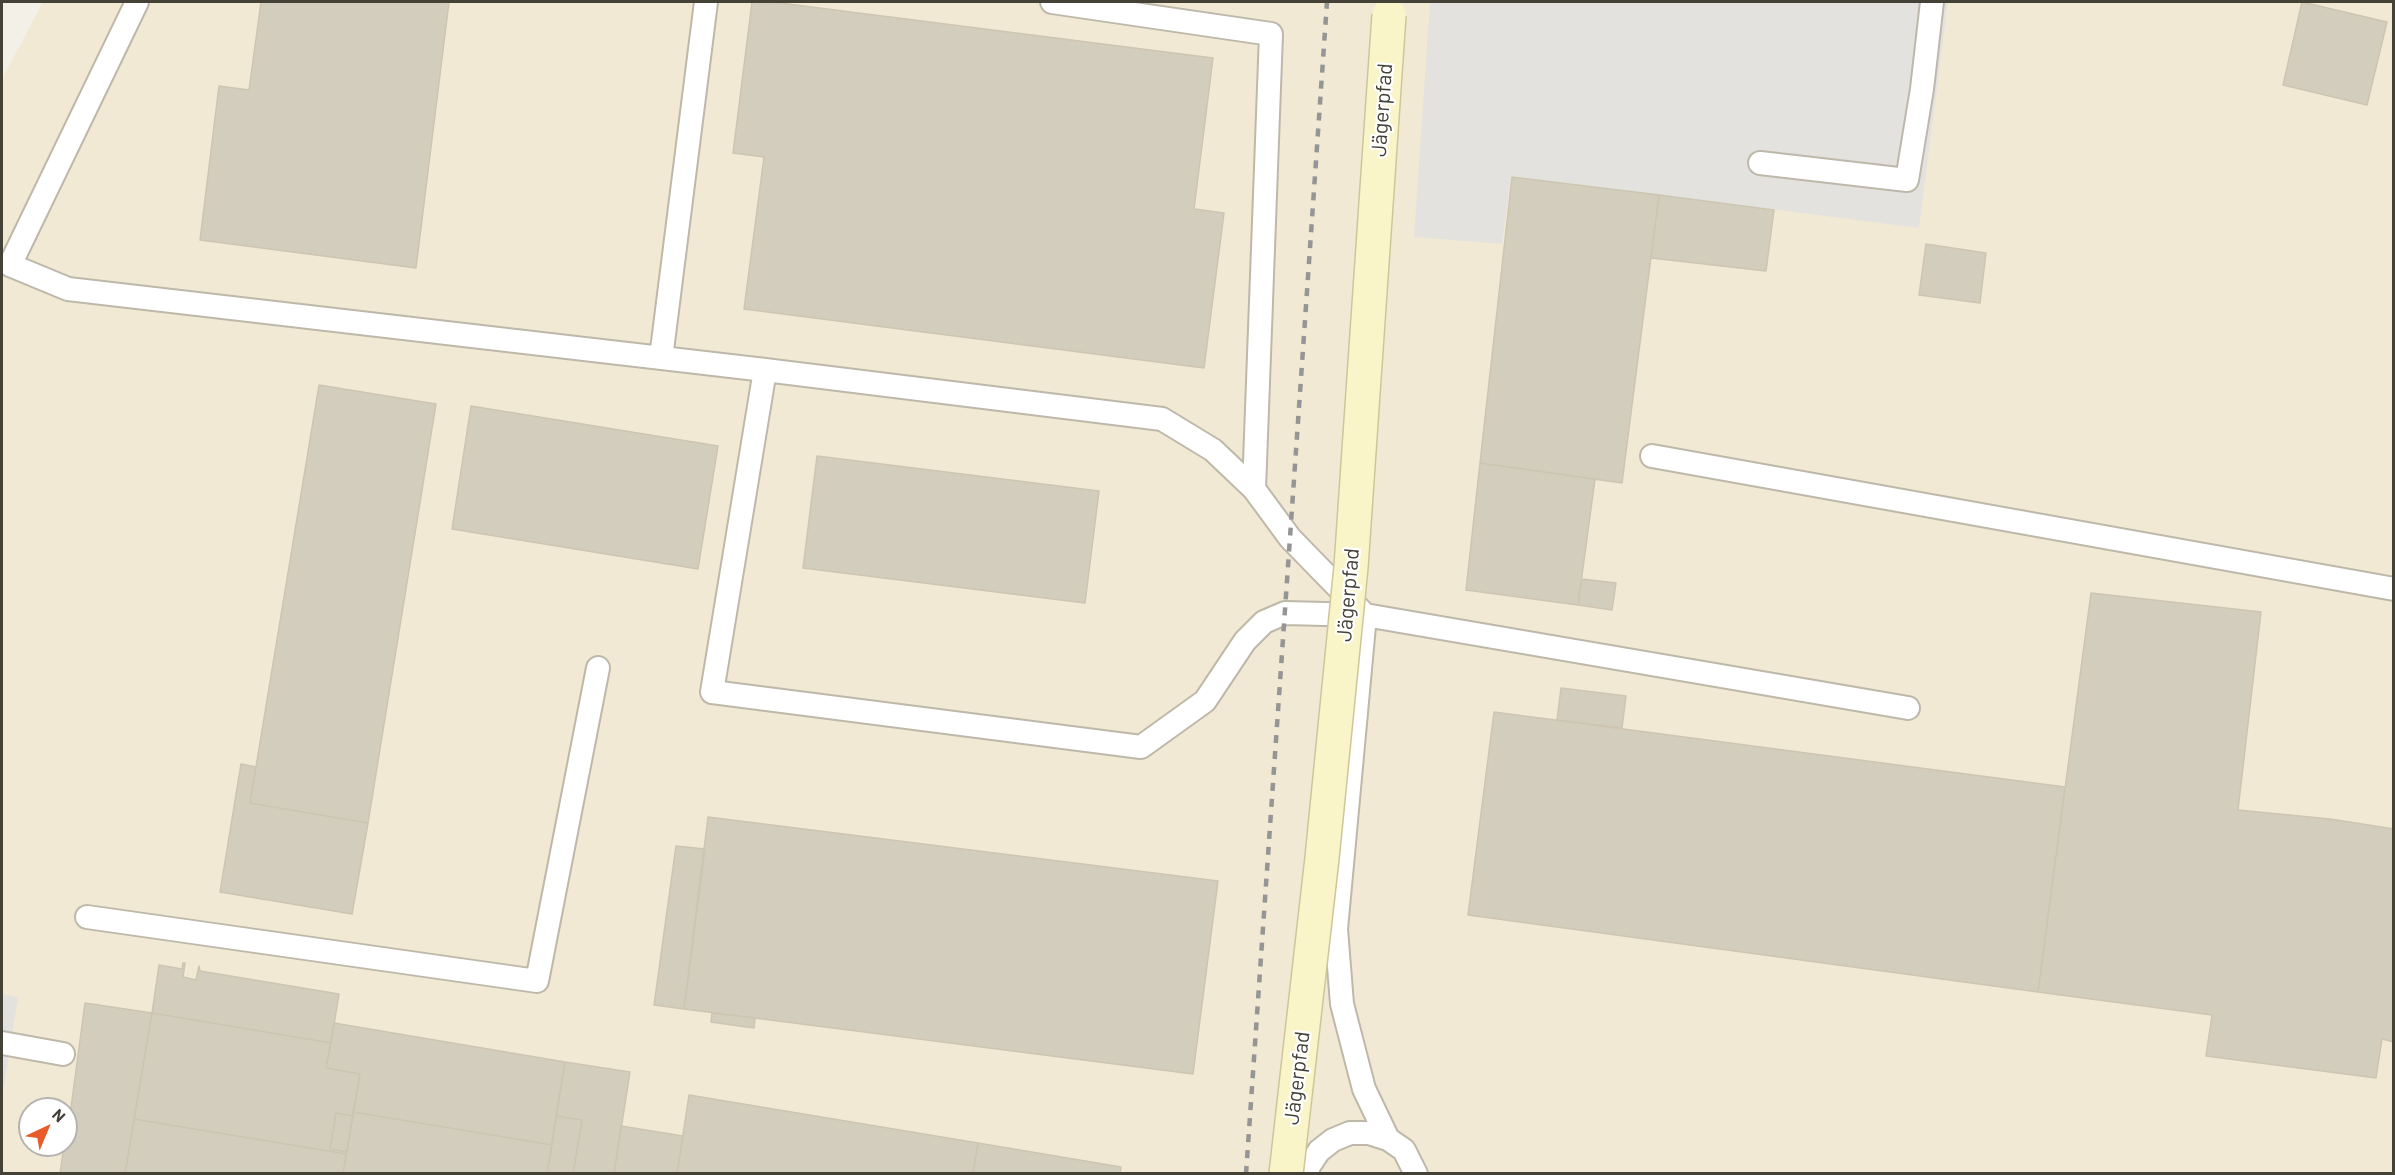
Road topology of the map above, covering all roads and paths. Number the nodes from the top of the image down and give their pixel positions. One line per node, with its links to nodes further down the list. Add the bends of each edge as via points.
1 (137, 2): 7 (lane, via 10,265 68,289)
2 (706, 2): 7 (lane)
3 (1052, 2): 10 (lane, via 1270,34)
4 (1932, 2): 6 (lane, via 1907,180)
5 (1389, 15): 19 (main road, Jägerpfad, bridge, via 1351,567)
6 (1760, 163)
7 (661, 358): 8 (lane)
8 (765, 370): 10 (lane, via 1162,419 1213,450); 12 (lane, via 712,692 1141,747 1205,701 1245,641 1264,622 1286,613)
9 (1652, 456): 11 (lane)
10 (1254, 489): 12 (lane, via 1290,538)
11 (2394, 588)
12 (1365, 615): 14 (lane); 18 (lane, via 1336,929 1342,1004 1364,1089)
13 (598, 668): 15 (lane, via 537,981)
14 (1908, 708)
15 (87, 917)
16 (2, 1043): 17 (lane)
17 (63, 1054)
18 (1388, 1139): 20 (lane, via 1369,1132 1350,1133 1333,1140 1319,1151); 21 (lane, via 1404,1150)
19 (1286, 1173)
20 (1307, 1173)
21 (1416, 1173)

